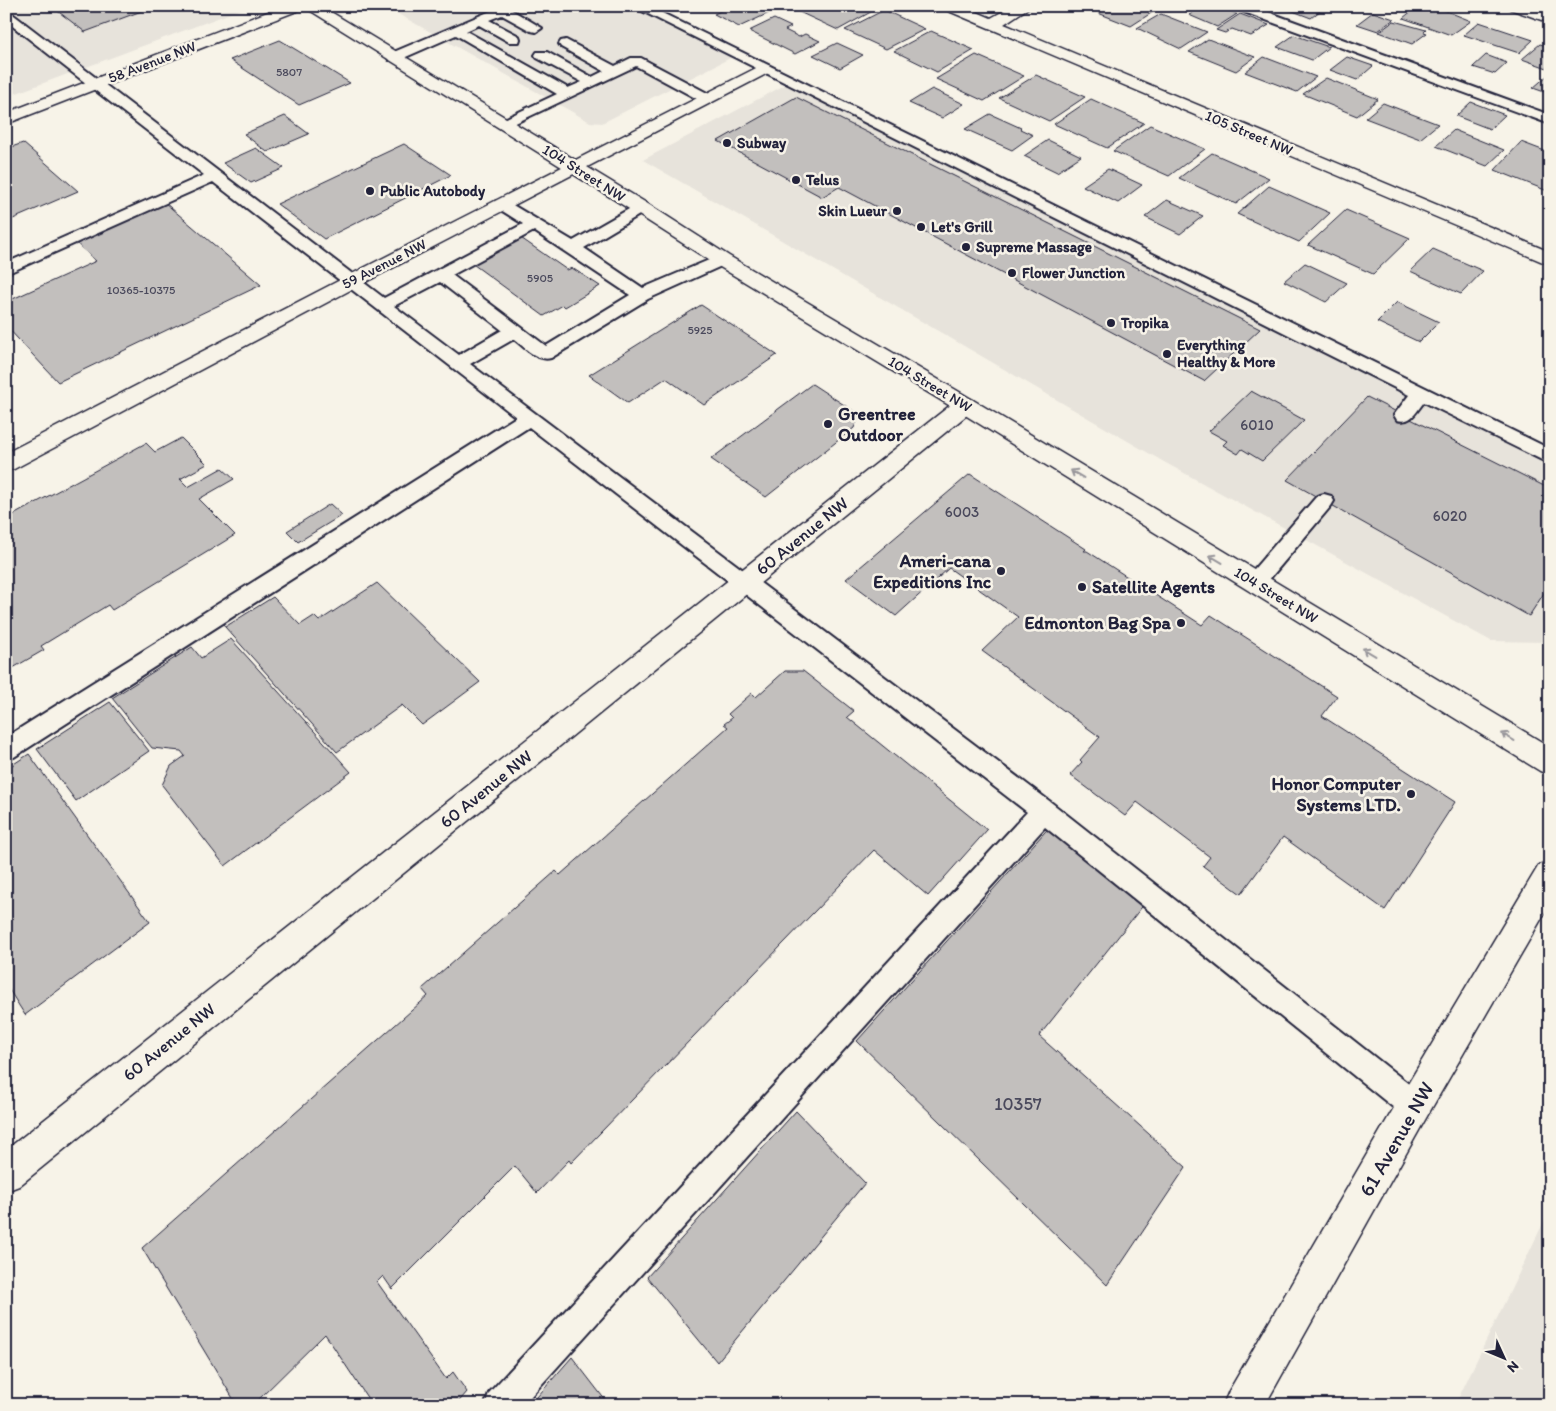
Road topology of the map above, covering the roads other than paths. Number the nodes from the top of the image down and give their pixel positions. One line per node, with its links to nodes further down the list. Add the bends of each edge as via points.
1 (297, 6): 22 (street, 58 Avenue NW)
2 (310, 6): 18 (street, 104 Street NW)
3 (638, 6): 19 (lane)
4 (949, 6): 12 (street, 105 Street NW)
5 (1024, 6): 12 (street)
6 (1240, 6): 26 (lane)
7 (1514, 6): 10 (street)
8 (499, 8): 11 (lane); 13 (lane)
9 (6, 15): 22 (lane)
10 (1550, 18)
11 (479, 20): 14 (lane); 15 (lane)
12 (992, 24): 34 (street, 105 Street NW)
13 (536, 28)
14 (456, 30): 18 (lane); 23 (lane)
15 (514, 39)
16 (566, 44): 20 (lane)
17 (542, 55): 21 (lane)
18 (394, 57): 27 (street, 104 Street NW)
19 (764, 69): 24 (street, 59 Avenue NW); 43 (lane)
20 (614, 71): 21 (lane); 24 (lane, via 636,61)
21 (592, 82): 23 (lane)
22 (96, 84): 25 (street, 58 Avenue NW); 29 (lane)
23 (568, 94): 27 (lane)
24 (706, 98): 28 (street, 59 Avenue NW)
25 (6, 118)
26 (1550, 120)
27 (504, 124): 28 (street, 104 Street NW)
28 (574, 167): 30 (street, 59 Avenue NW); 31 (street, 104 Street NW)
29 (214, 176): 36 (lane); 38 (lane)
30 (501, 204): 32 (lane); 38 (street, 59 Avenue NW)
31 (642, 208): 33 (lane); 35 (street, 104 Street NW)
32 (533, 225): 33 (lane); 37 (lane)
33 (572, 248): 39 (lane)
34 (1550, 259)
35 (722, 260): 39 (lane); 44 (street, 104 Street NW)
36 (6, 269)
37 (440, 274): 40 (lane); 41 (lane)
38 (351, 282): 40 (lane); 48 (street, 59 Avenue NW)
39 (642, 295): 41 (lane, via 545,354)
40 (382, 306): 42 (lane)
41 (514, 331): 42 (lane)
42 (458, 363): 46 (lane)
43 (1421, 393): 45 (lane); 47 (lane)
44 (965, 405): 50 (street, 60 Avenue NW); 51 (street, 104 Street NW, one-way to 44)
45 (1403, 415)
46 (530, 418): 50 (lane); 52 (lane)
47 (1550, 457)
48 (6, 463)
49 (1324, 501): 51 (lane)
50 (745, 582): 54 (lane); 57 (street, 60 Avenue NW)
51 (1255, 582): 53 (street, 104 Street NW, one-way to 51)
52 (6, 750)
53 (1550, 762)
54 (1044, 812): 56 (lane); 58 (lane)
55 (1550, 875): 56 (street, 61 Avenue NW)
56 (1414, 1106): 59 (street, 61 Avenue NW)
57 (6, 1173)
58 (500, 1405)
59 (1243, 1405)

